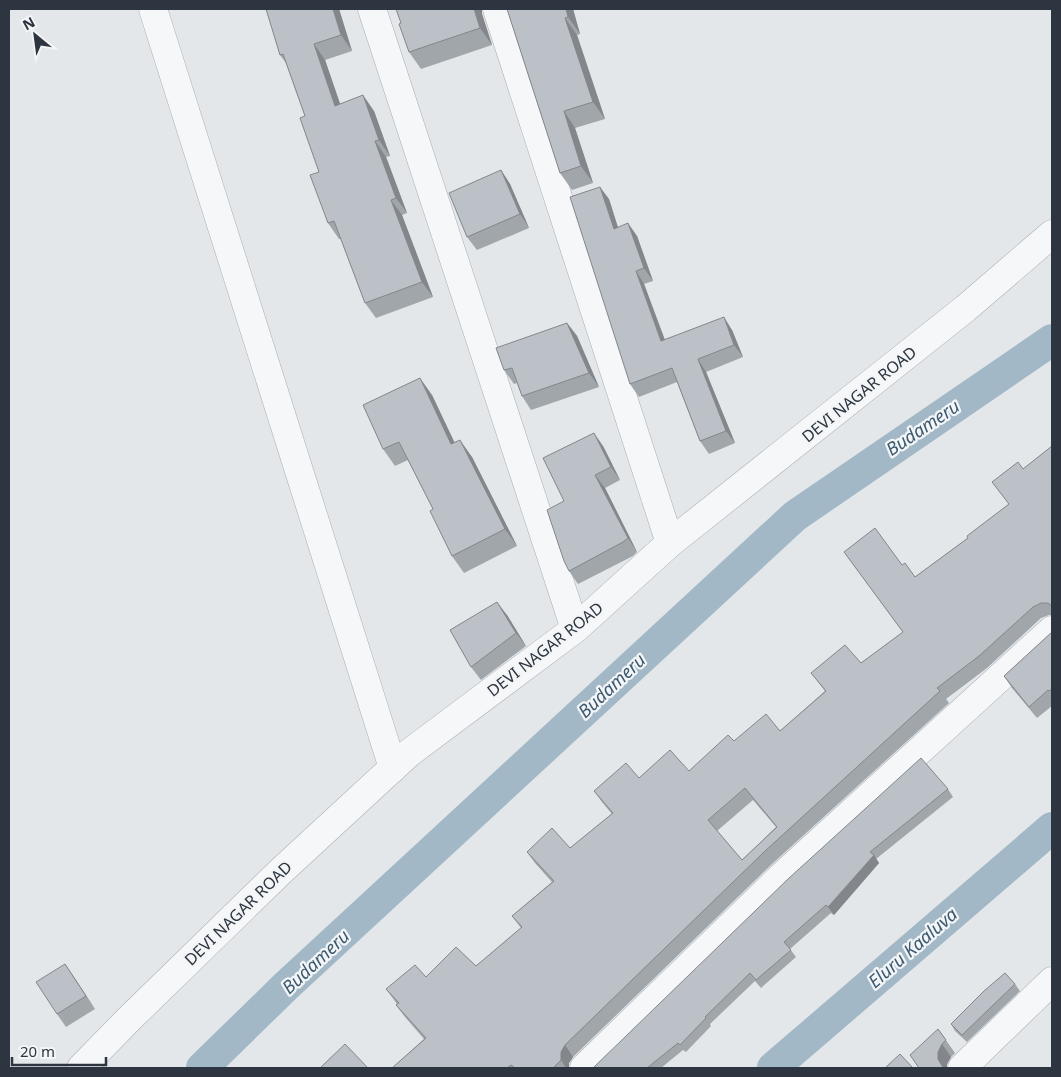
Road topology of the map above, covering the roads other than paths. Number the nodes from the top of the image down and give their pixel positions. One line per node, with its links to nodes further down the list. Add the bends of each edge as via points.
1 (153, 9): 8 (street)
2 (372, 9): 6 (street)
3 (497, 9): 5 (street)
4 (1052, 234): 5 (street, DEVI NAGAR ROAD, via 966,308)
5 (670, 543): 6 (street, DEVI NAGAR ROAD)
6 (575, 629): 8 (street, DEVI NAGAR ROAD)
7 (1052, 630): 11 (street, via 783,875)
8 (393, 768): 10 (street, DEVI NAGAR ROAD, via 281,871)
9 (1052, 982): 12 (street)
10 (81, 1068)
11 (584, 1068)
12 (962, 1068)

